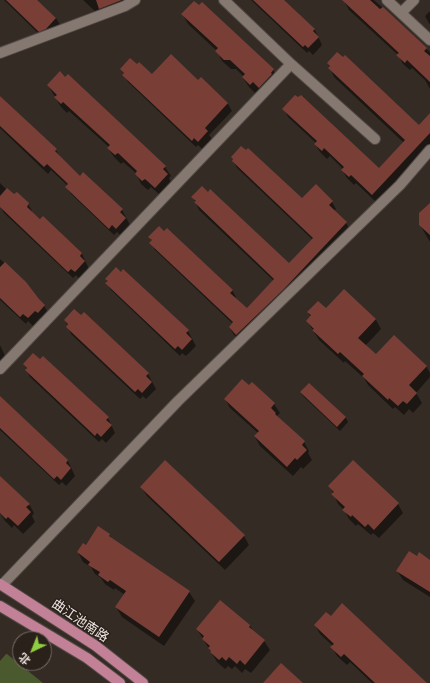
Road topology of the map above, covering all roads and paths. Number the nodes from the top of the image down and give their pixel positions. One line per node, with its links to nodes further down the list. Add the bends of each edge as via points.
1 (136, 0): 7 (street)
2 (224, 0): 8 (street)
3 (387, 0): 5 (street)
4 (414, 0): 5 (street)
5 (401, 14): 6 (street)
6 (430, 40)
7 (0, 54)
8 (291, 64): 9 (street); 11 (street)
9 (375, 139)
10 (430, 150): 12 (street, via 400,185 178,401)
11 (0, 369)
12 (0, 586): 15 (main road, 曲江池南路, via 96,646)
13 (0, 606): 14 (main road, 曲江池南路, via 87,658)
14 (120, 683)
15 (143, 683)

